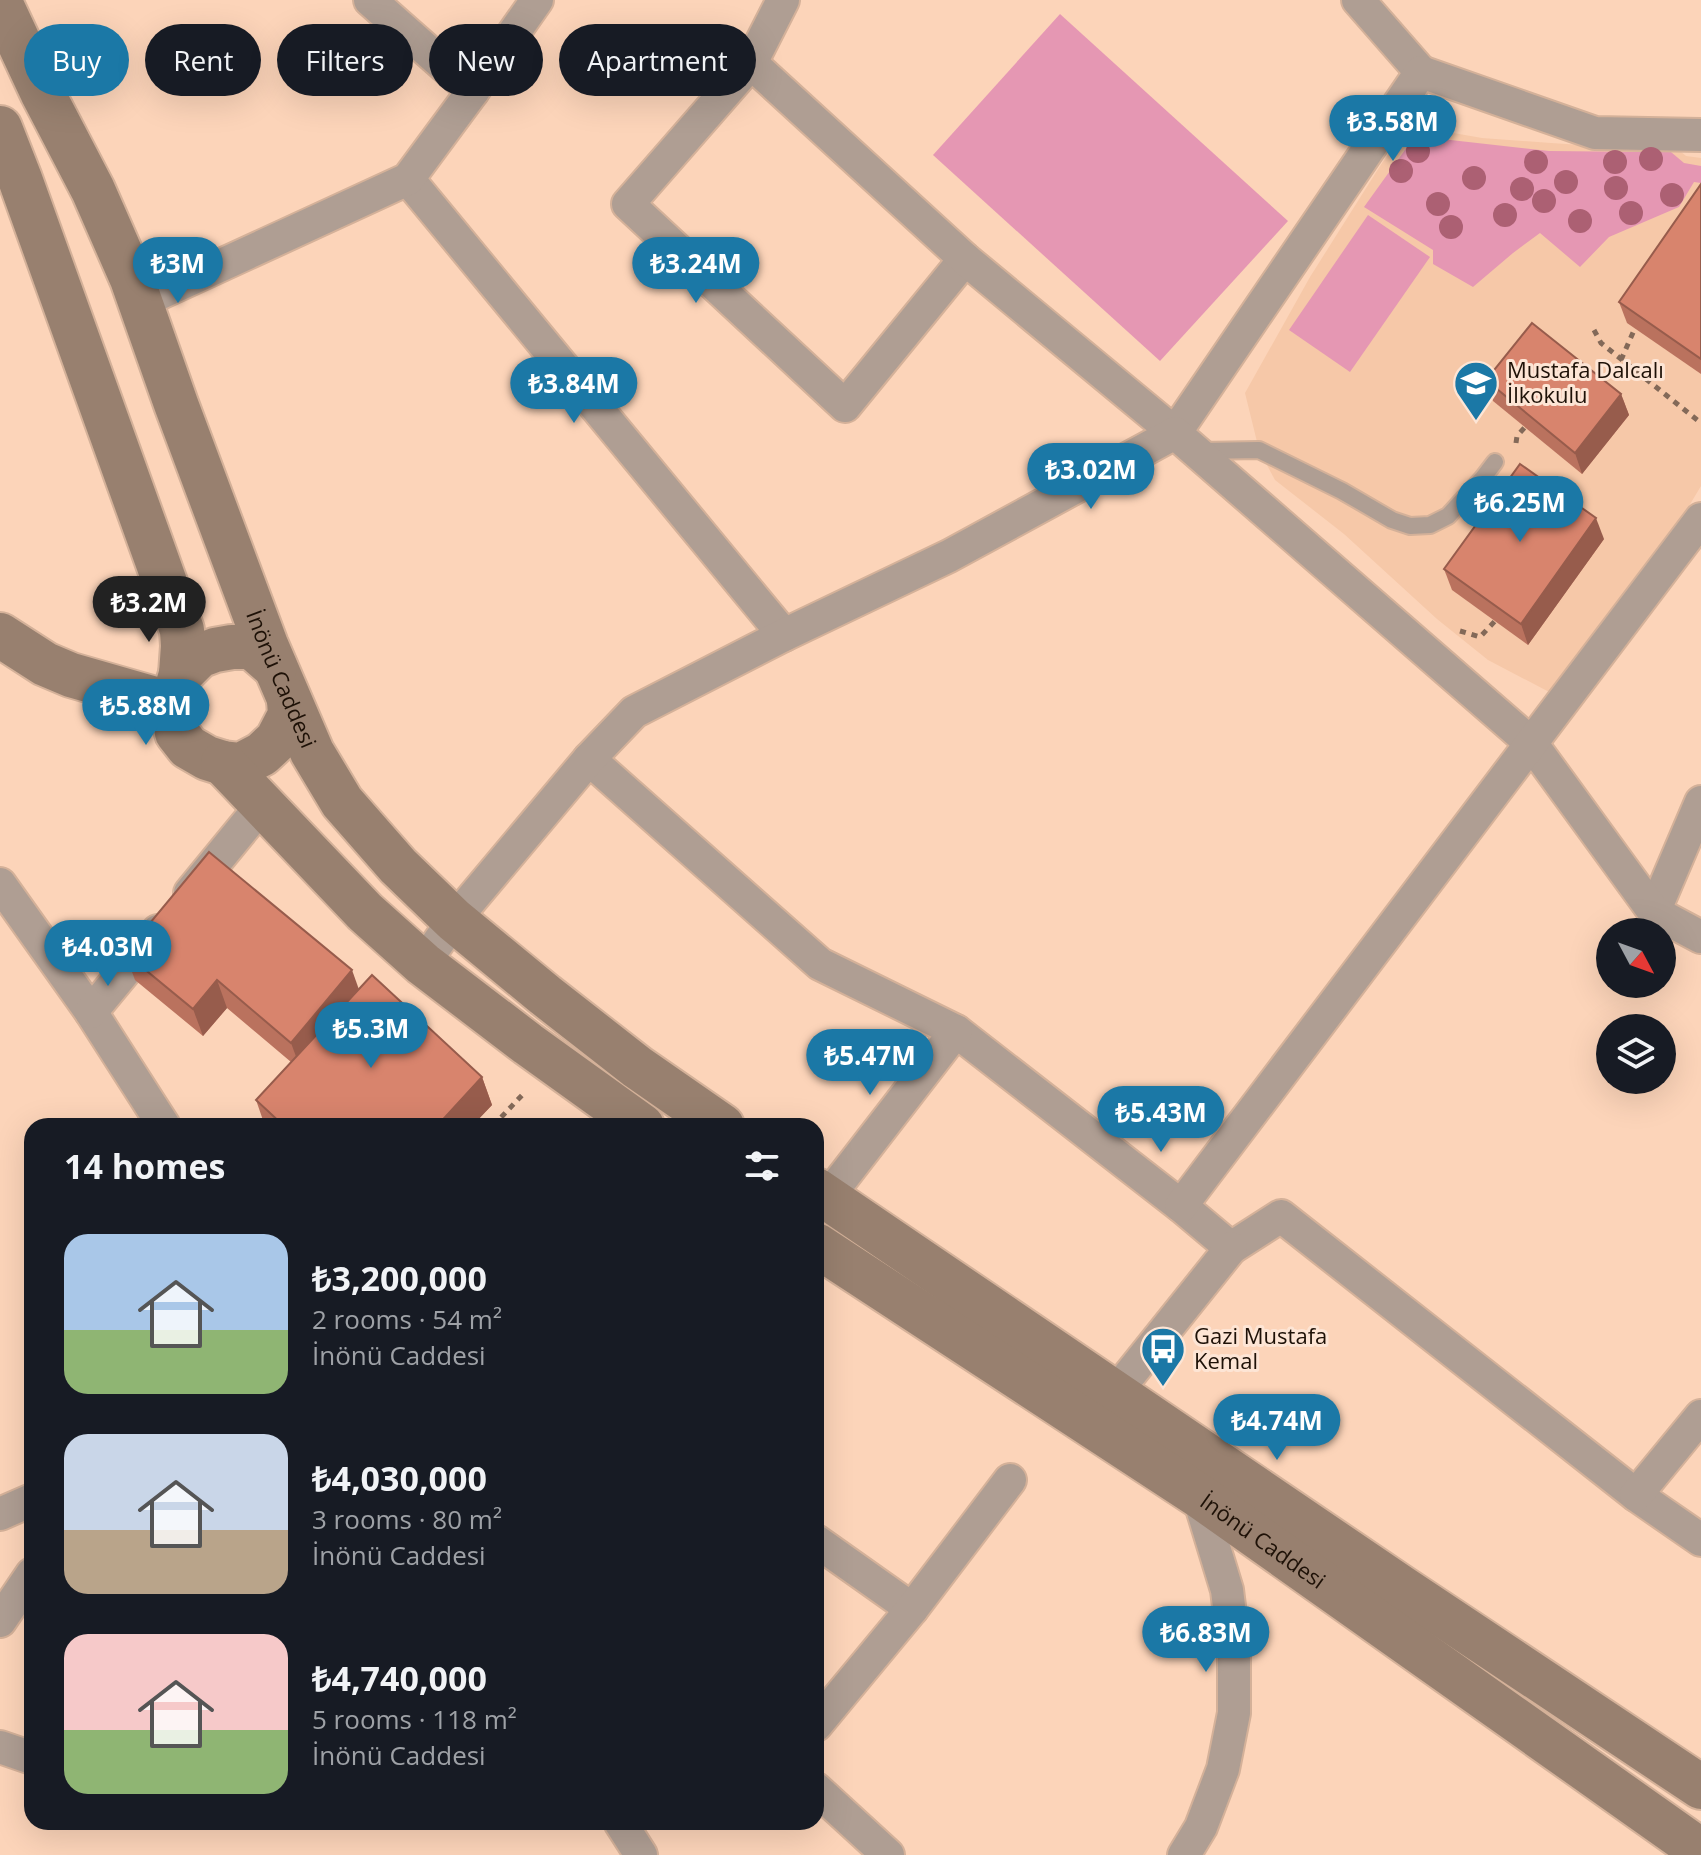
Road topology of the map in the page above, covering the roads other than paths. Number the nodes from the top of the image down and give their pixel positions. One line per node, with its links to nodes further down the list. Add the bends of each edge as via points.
1 (370, 0): 7 (street)
2 (537, 0): 6 (street)
3 (783, 0): 8 (street)
4 (1358, 0): 10 (street)
5 (0, 2): 17 (main road, İnönü Caddesi, via 93,190)
6 (520, 24)
7 (429, 52)
8 (756, 53)
9 (756, 68): 16 (street)
10 (1421, 72): 13 (street, via 1595,133); 18 (street)
11 (469, 96): 15 (street)
12 (722, 96): 16 (street, via 628,204 845,406)
13 (1701, 135)
14 (4, 148): 24 (main road, via 182,630)
15 (408, 179): 17 (street); 22 (street)
16 (965, 259): 18 (street)
17 (141, 302): 23 (main road, İnönü Caddesi)
18 (1186, 442): 19 (lane, via 1259,450 1410,526 1430,525 1448,516); 22 (street); 25 (street)
19 (1495, 462)
20 (1701, 519): 25 (street)
21 (0, 635): 24 (main road, via 71,675)
22 (784, 635): 26 (street, via 634,712)
23 (282, 684): 24 (main road, via 252,647 232,647 199,656); 27 (main road, via 290,715 277,740 241,765); 32 (main road, İnönü Caddesi, via 312,752 342,802)
24 (176, 689): 27 (main road, via 177,733 188,747)
25 (1531, 743): 31 (street); 42 (street)
26 (589, 759): 32 (street); 36 (street, via 820,964)
27 (223, 763): 29 (main road)
28 (1701, 802): 31 (street)
29 (263, 804): 34 (main road, via 365,912); 35 (street)
30 (0, 884): 35 (street)
31 (1654, 912): 33 (street)
32 (454, 920): 34 (street); 39 (main road, İnönü Caddesi, via 637,1067)
33 (1701, 937)
34 (423, 964): 38 (main road)
35 (91, 1012): 37 (street)
36 (956, 1031): 40 (street); 42 (street)
37 (159, 1118)
38 (631, 1118)
39 (710, 1118)
40 (824, 1190)
41 (824, 1196): 45 (main road, İnönü Caddesi)
42 (1181, 1206): 43 (street)
43 (1231, 1248): 45 (street); 49 (street, via 1281,1216)
44 (824, 1250): 48 (main road, İnönü Caddesi)
45 (1115, 1393): 60 (main road, İnönü Caddesi)
46 (1701, 1416): 49 (street)
47 (1010, 1480): 55 (street)
48 (1198, 1495): 63 (main road, İnönü Caddesi); 66 (street, via 1227,1590 1234,1713 1223,1769)
49 (1636, 1495): 52 (street)
50 (24, 1504): 51 (street)
51 (0, 1514)
52 (1701, 1540)
53 (824, 1547): 55 (street)
54 (24, 1586): 56 (street)
55 (912, 1609): 57 (street)
56 (0, 1621)
57 (824, 1715)
58 (0, 1747): 59 (street)
59 (24, 1755)
60 (1701, 1787)
61 (824, 1796): 65 (street)
62 (625, 1830): 64 (street)
63 (1701, 1851)
64 (641, 1855)
65 (888, 1855)
66 (1184, 1855)

